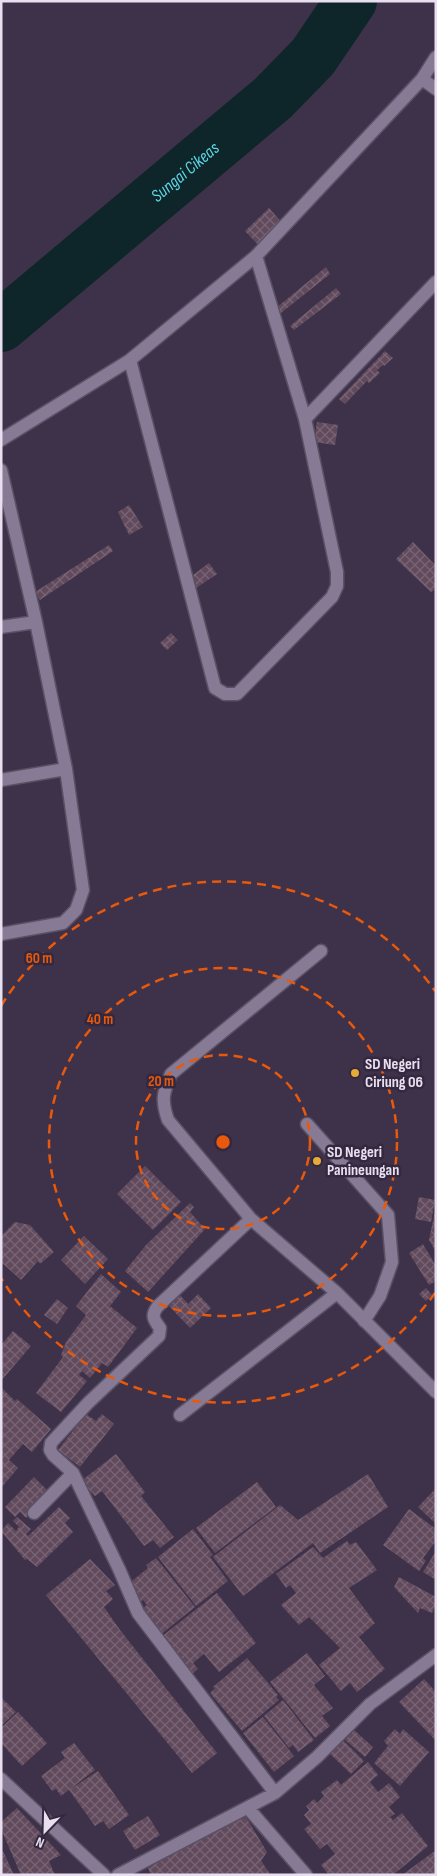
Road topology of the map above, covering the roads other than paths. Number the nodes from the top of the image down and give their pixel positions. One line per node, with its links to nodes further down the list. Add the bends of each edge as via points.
1 (436, 58): 2 (street)
2 (422, 79): 3 (street); 4 (street)
3 (436, 89)
4 (256, 256): 6 (street); 7 (street)
5 (436, 282): 7 (street)
6 (130, 360): 7 (street, via 215,688 225,694 237,694 332,597 337,586 337,572); 8 (street)
7 (304, 420)
8 (1, 440)
9 (1, 470): 10 (street)
10 (36, 622): 11 (street); 12 (street)
11 (1, 627)
12 (66, 769): 13 (street); 14 (street, via 83,890 76,910 64,924)
13 (1, 780)
14 (1, 934)
15 (321, 951): 17 (street, via 170,1074 163,1092 168,1120)
16 (307, 1124): 19 (street, via 388,1215 392,1262 380,1296)
17 (251, 1219): 18 (street); 22 (street, via 158,1306 153,1318 160,1328 159,1336 51,1443 53,1455)
18 (337, 1293): 19 (street); 21 (street)
19 (364, 1321): 20 (street)
20 (436, 1392)
21 (180, 1415)
22 (73, 1473): 23 (street); 26 (street, via 138,1613)
23 (34, 1513)
24 (436, 1655): 26 (street, via 370,1704)
25 (1, 1779): 28 (street)
26 (275, 1793): 27 (street)
27 (248, 1808): 29 (street); 30 (street)
28 (104, 1875)
29 (118, 1875)
30 (306, 1875)

